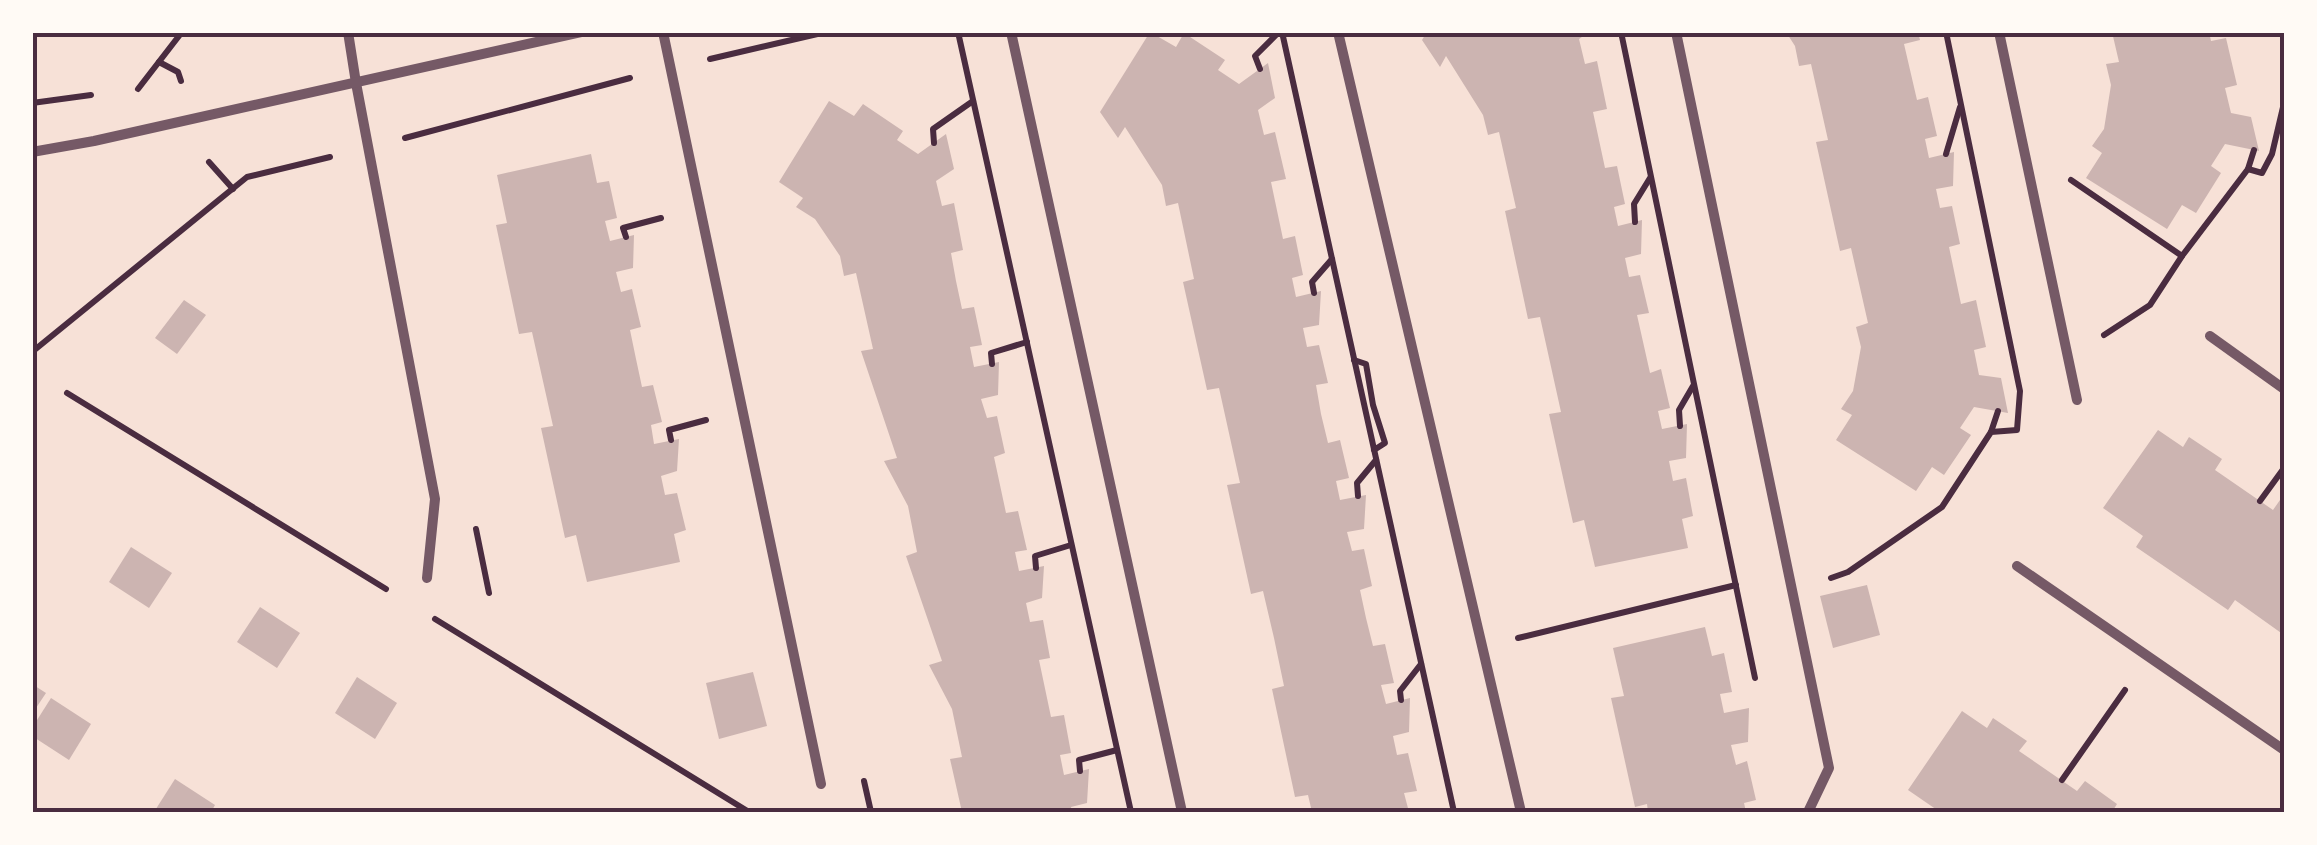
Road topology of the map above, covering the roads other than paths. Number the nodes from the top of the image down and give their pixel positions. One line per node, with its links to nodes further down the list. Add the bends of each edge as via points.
1 (348, 32): 8 (street)
2 (580, 32): 8 (street)
3 (663, 32): 16 (street)
4 (1010, 32): 17 (street)
5 (1338, 32): 18 (street)
6 (1676, 32): 19 (street, via 1828,768)
7 (1999, 32): 12 (street)
8 (356, 83): 9 (street); 14 (street, via 435,500)
9 (32, 152)
10 (2210, 336): 11 (street)
11 (2284, 389)
12 (2076, 400)
13 (2017, 566): 15 (street)
14 (427, 578)
15 (2284, 750)
16 (821, 784)
17 (1182, 812)
18 (1521, 812)
19 (1808, 812)

